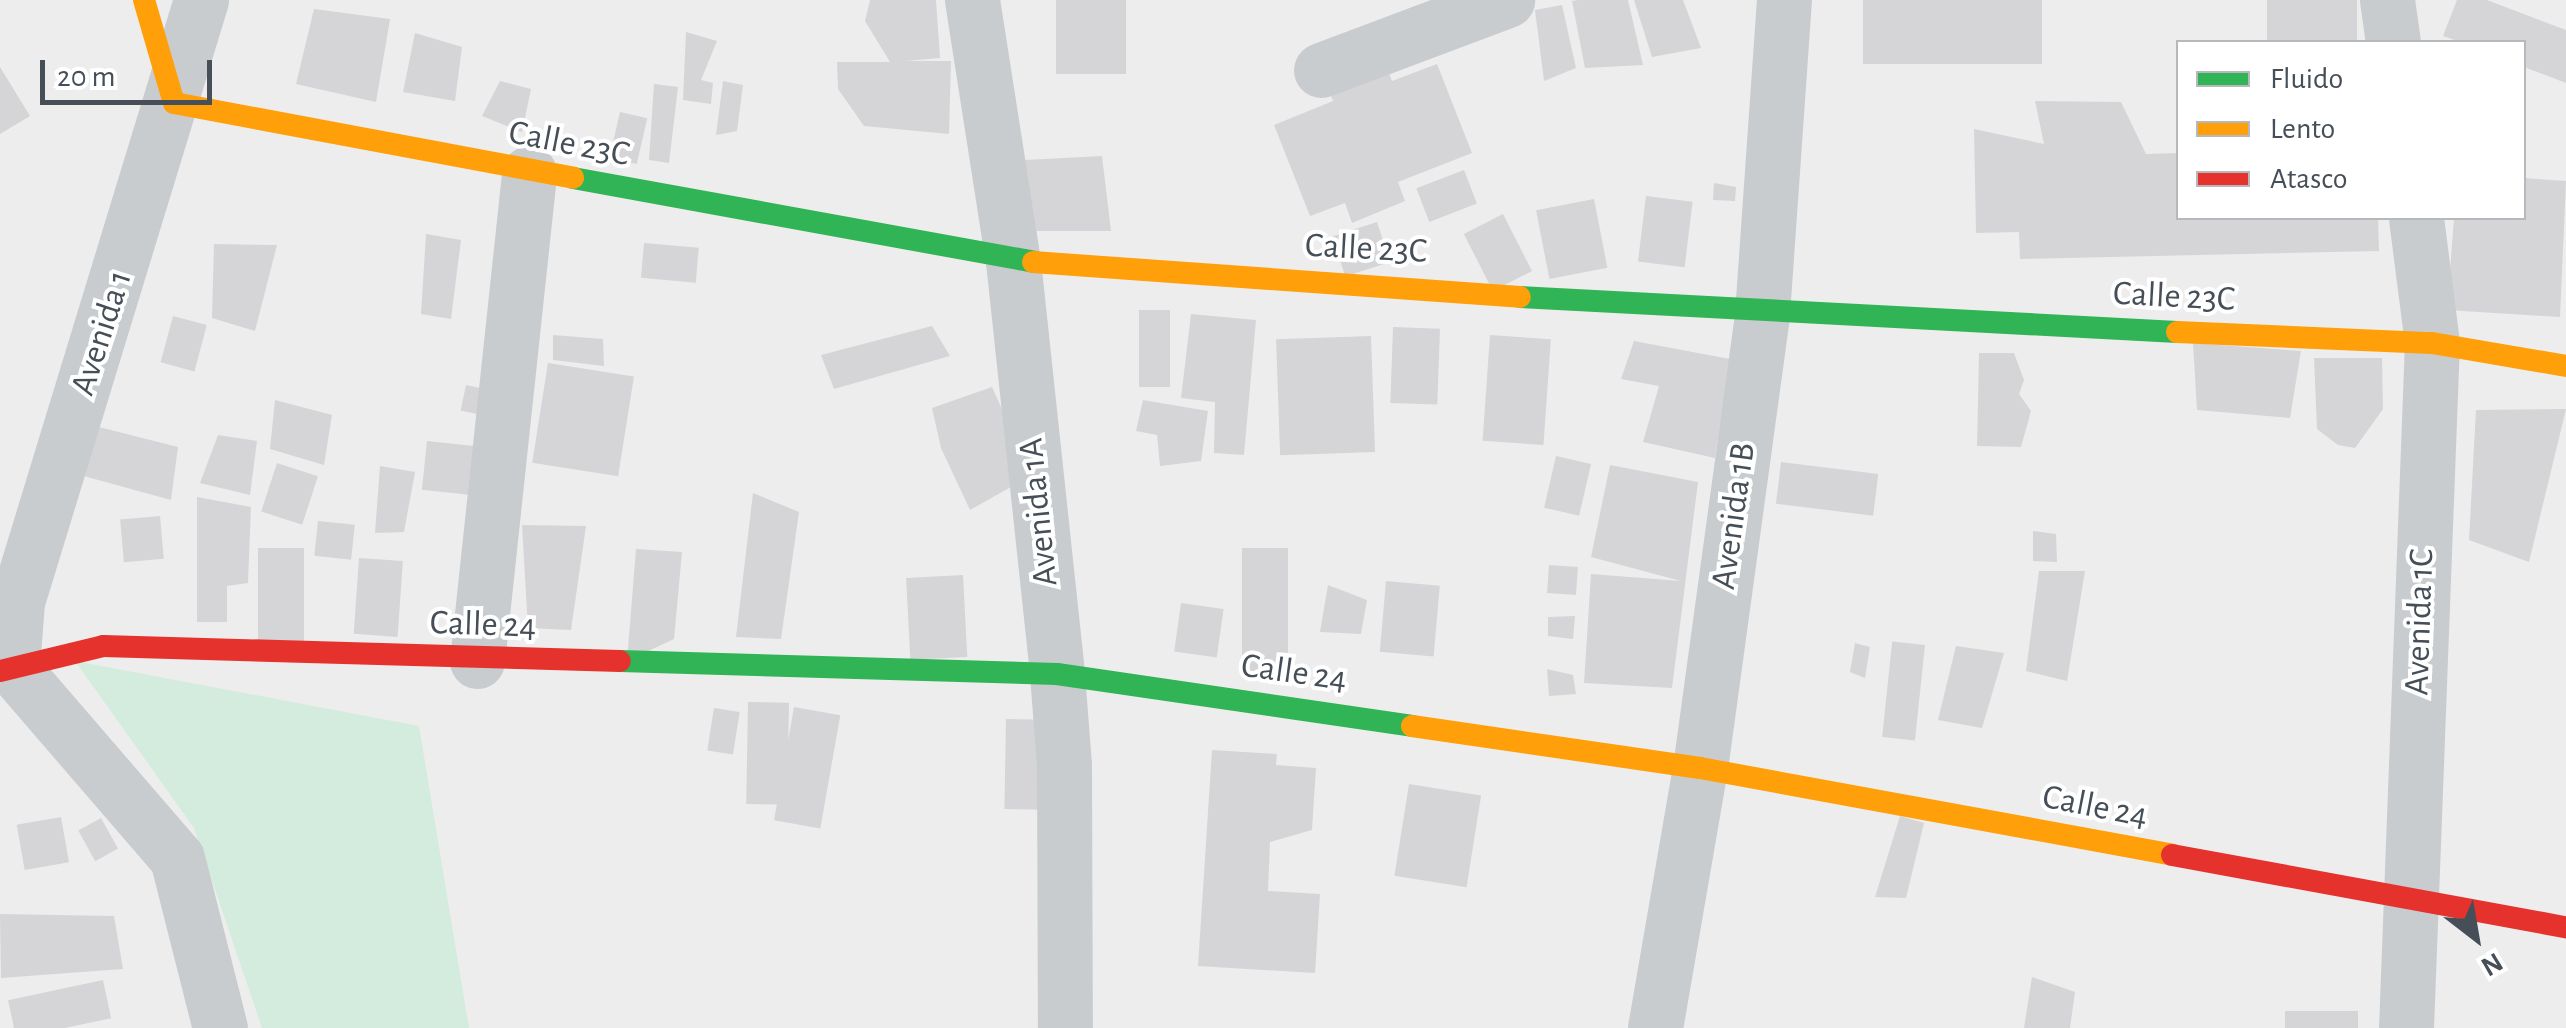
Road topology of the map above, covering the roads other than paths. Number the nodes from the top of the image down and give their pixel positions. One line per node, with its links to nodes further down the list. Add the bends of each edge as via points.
1 (144, 0): 9 (street)
2 (201, 0): 9 (street, Avenida 1)
3 (972, 0): 12 (street, Avenida 1A)
4 (1508, 0): 8 (street)
5 (1784, 0): 13 (street, Avenida 1B)
6 (2387, 0): 7 (street)
7 (2393, 40)
8 (1321, 70)
9 (174, 103): 10 (street, Calle 23C); 17 (street, Avenida 1, via 17,602)
10 (529, 173): 12 (street, Calle 23C); 16 (street)
11 (2416, 220): 14 (street, Avenida 1C)
12 (1012, 261): 13 (street, Calle 23C); 18 (street, Avenida 1A)
13 (1762, 314): 14 (street, Calle 23C); 19 (street, Avenida 1B)
14 (2432, 343): 15 (street, Calle 23C); 20 (street, Avenida 1C)
15 (2566, 366)
16 (478, 661): 17 (street, Calle 24, via 103,646); 18 (street, Calle 24)
17 (6, 669): 22 (street, via 177,858)
18 (1057, 674): 19 (street, Calle 24); 23 (street, Avenida 1A)
19 (1700, 768): 20 (street, Calle 24); 24 (street, Avenida 1B)
20 (2408, 903): 21 (street, Calle 24); 25 (street, Avenida 1C)
21 (2566, 927)
22 (220, 1028)
23 (1065, 1028)
24 (1655, 1028)
25 (2406, 1028)

